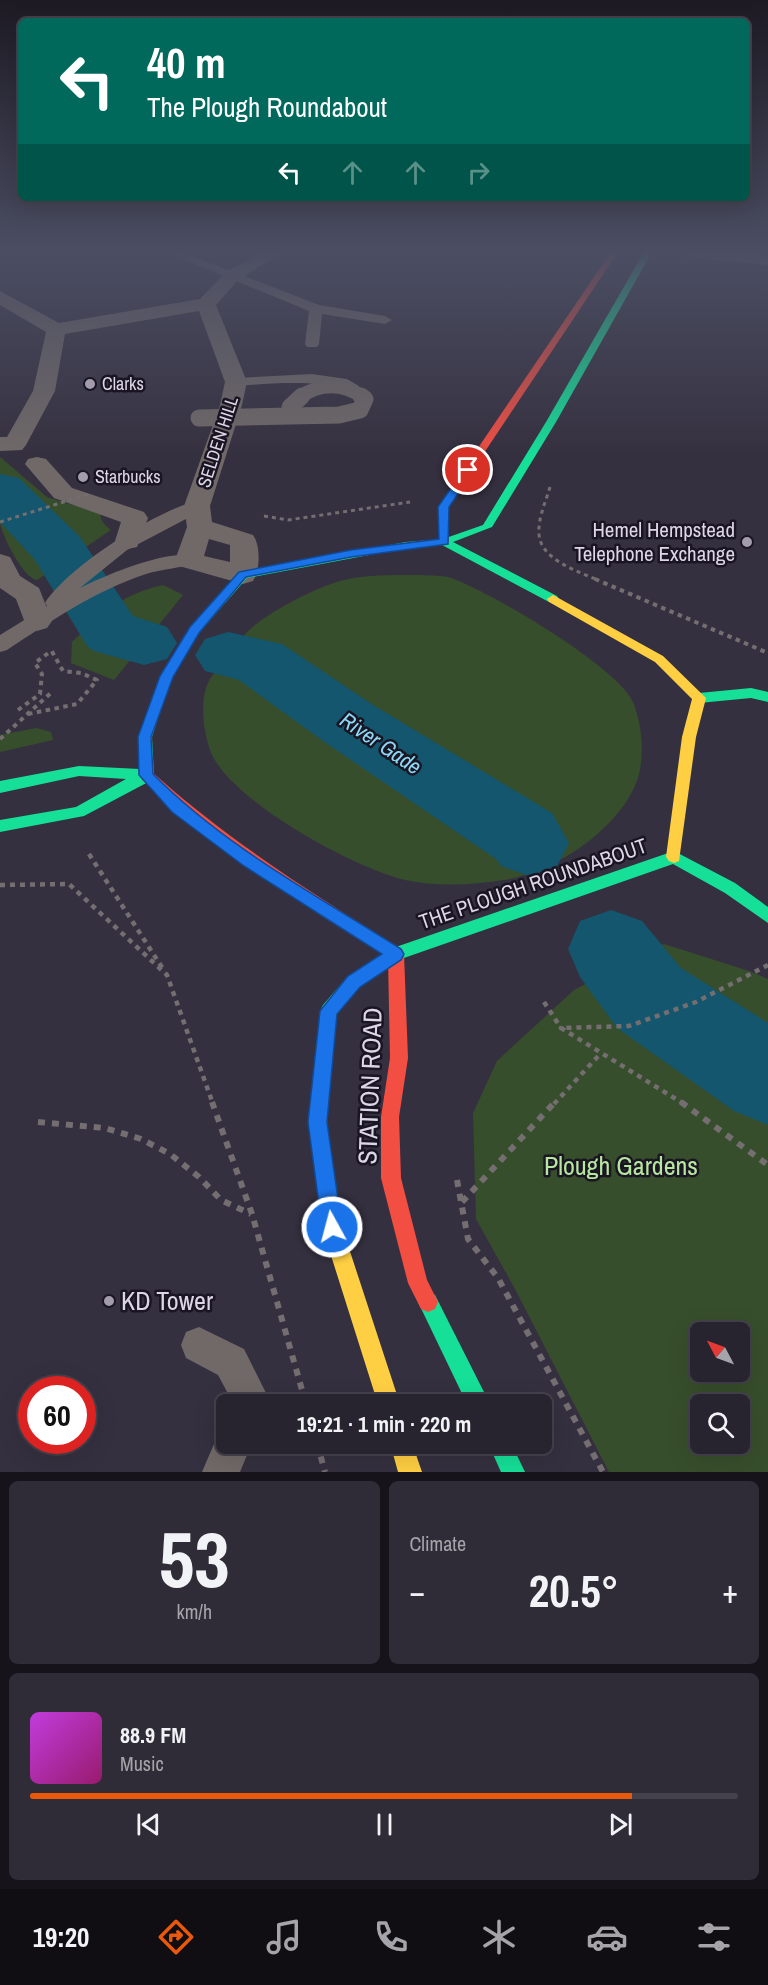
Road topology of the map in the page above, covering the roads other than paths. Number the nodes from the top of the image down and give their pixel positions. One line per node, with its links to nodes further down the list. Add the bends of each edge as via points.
1 (40, 321): 8 (street)
2 (110, 321): 8 (street)
3 (212, 321): 11 (street, SELDEN HILL)
4 (315, 321): 10 (lane)
5 (568, 321): 9 (main road)
6 (609, 321): 16 (main road, via 487,527)
7 (580, 326): 9 (main road)
8 (56, 330): 13 (street, via 44,391)
9 (554, 342): 16 (main road, via 443,507)
10 (312, 344)
11 (236, 382): 12 (lane, bridge, via 313,379 346,383 372,397 368,409 355,418 324,422 302,418 296,412 290,406 300,394 323,386 356,392 365,399 360,410 339,415 316,415 304,416 292,416); 14 (street, SELDEN HILL)
12 (199, 418)
13 (17, 454): 15 (street, via 63,493 135,518)
14 (199, 517): 15 (lane); 17 (street, SELDEN HILL); 19 (street, via 244,541)
15 (128, 541): 20 (lane, via 106,556)
16 (444, 542): 19 (main road); 24 (main road, via 659,659)
17 (189, 560): 19 (street); 20 (lane, via 140,570)
18 (0, 563): 21 (street, via 9,580 28,594)
19 (243, 574): 25 (main road, via 195,630 166,676 145,737)
20 (72, 593): 21 (lane)
21 (41, 618): 22 (lane)
22 (0, 645)
23 (768, 697): 24 (main road, via 751,693)
24 (699, 698): 28 (main road, THE PLOUGH ROUNDABOUT, via 689,737)
25 (146, 775): 26 (main road, via 79,771); 27 (main road, via 79,812); 30 (main road, via 177,808 250,862)
26 (0, 787)
27 (0, 826)
28 (674, 857): 29 (main road, via 730,888); 30 (main road, THE PLOUGH ROUNDABOUT)
29 (768, 916)
30 (396, 954): 33 (main road, STATION ROAD, via 354,981 329,1011 318,1122 332,1227); 34 (main road, STATION ROAD, via 399,1058 390,1117 391,1178 418,1283)
31 (199, 1346): 32 (lane, via 231,1362)
32 (248, 1394)
33 (386, 1394)
34 (474, 1394)
35 (228, 1454): 38 (lane)
36 (404, 1454): 39 (main road)
37 (504, 1454): 40 (main road)
38 (221, 1472)
39 (410, 1472)
40 (513, 1472)

